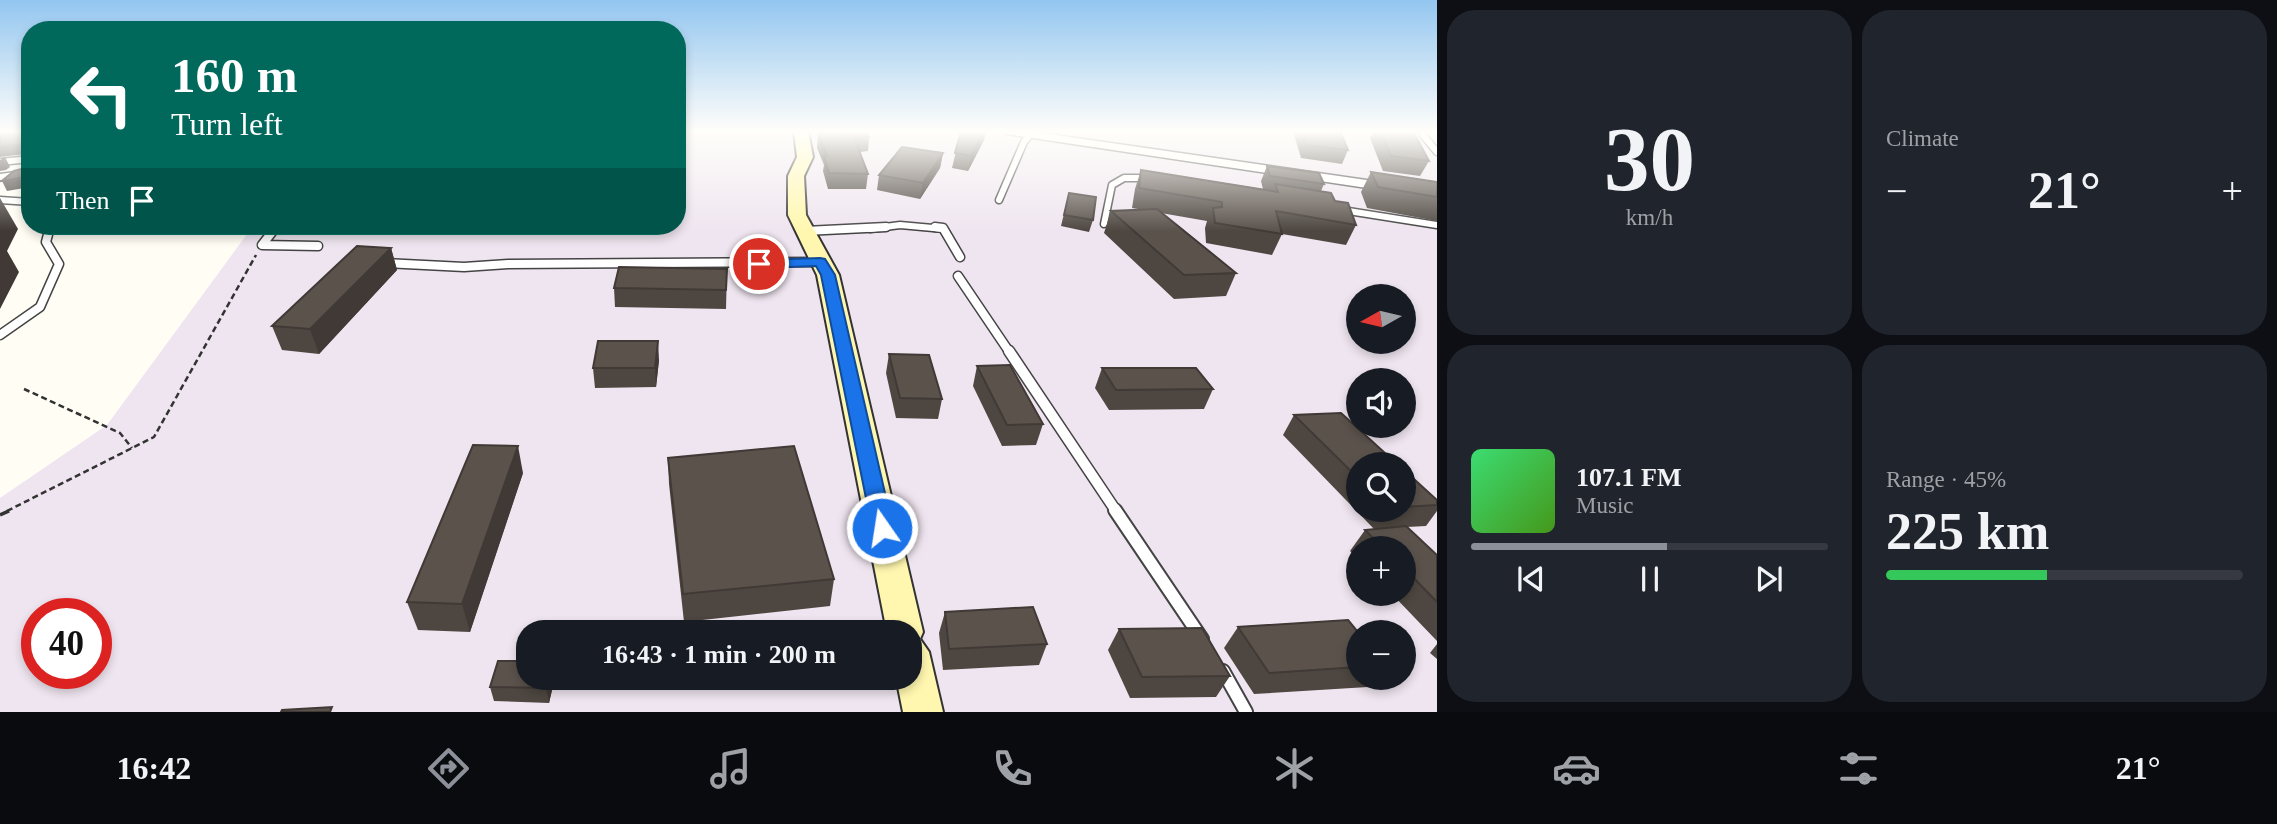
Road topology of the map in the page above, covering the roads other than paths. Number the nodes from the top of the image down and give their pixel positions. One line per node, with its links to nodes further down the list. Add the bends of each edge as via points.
1 (802, 164): 14 (street, via 795,196)
2 (1014, 164): 9 (lane)
3 (1228, 164): 7 (street)
4 (21, 174): 5 (lane)
5 (0, 177)
6 (1159, 179): 12 (lane, via 1115,179 1108,187)
7 (1396, 189)
8 (0, 200): 10 (lane)
9 (999, 200)
10 (21, 201)
11 (1331, 208): 13 (lane)
12 (1104, 223)
13 (1437, 225)
14 (805, 232): 18 (lane, via 900,225 943,229); 19 (street)
15 (48, 235): 22 (lane, via 46,242 59,264 40,307)
16 (270, 235): 17 (lane, via 262,245)
17 (318, 246)
18 (960, 257)
19 (820, 262): 20 (lane, via 464,267); 23 (street, via 828,275)
20 (380, 263)
21 (958, 276): 26 (lane, via 1210,651)
22 (0, 335)
23 (902, 620)
24 (918, 690): 25 (street)
25 (923, 712)
26 (1246, 712)

